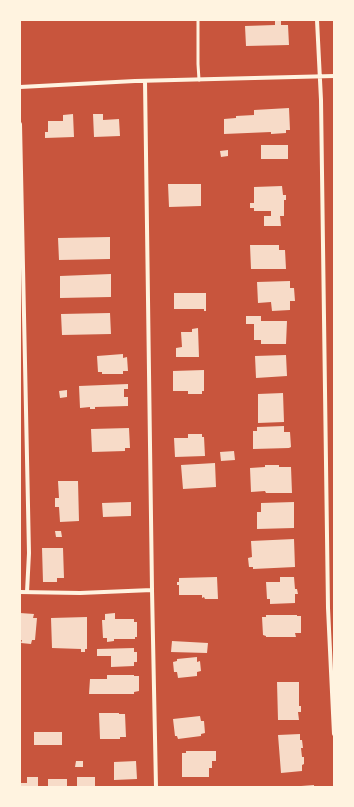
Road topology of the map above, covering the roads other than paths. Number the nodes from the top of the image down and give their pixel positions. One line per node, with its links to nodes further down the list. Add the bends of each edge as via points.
1 (198, 20): 5 (lane)
2 (317, 20): 3 (street)
3 (320, 76): 4 (street); 5 (street); 12 (street, via 328,608)
4 (334, 76)
5 (199, 80): 6 (street)
6 (145, 81): 7 (street); 9 (street)
7 (20, 87)
8 (20, 124): 11 (street)
9 (152, 590): 11 (street); 13 (street)
10 (20, 592): 11 (street)
11 (28, 592)
12 (334, 734)
13 (156, 787)

